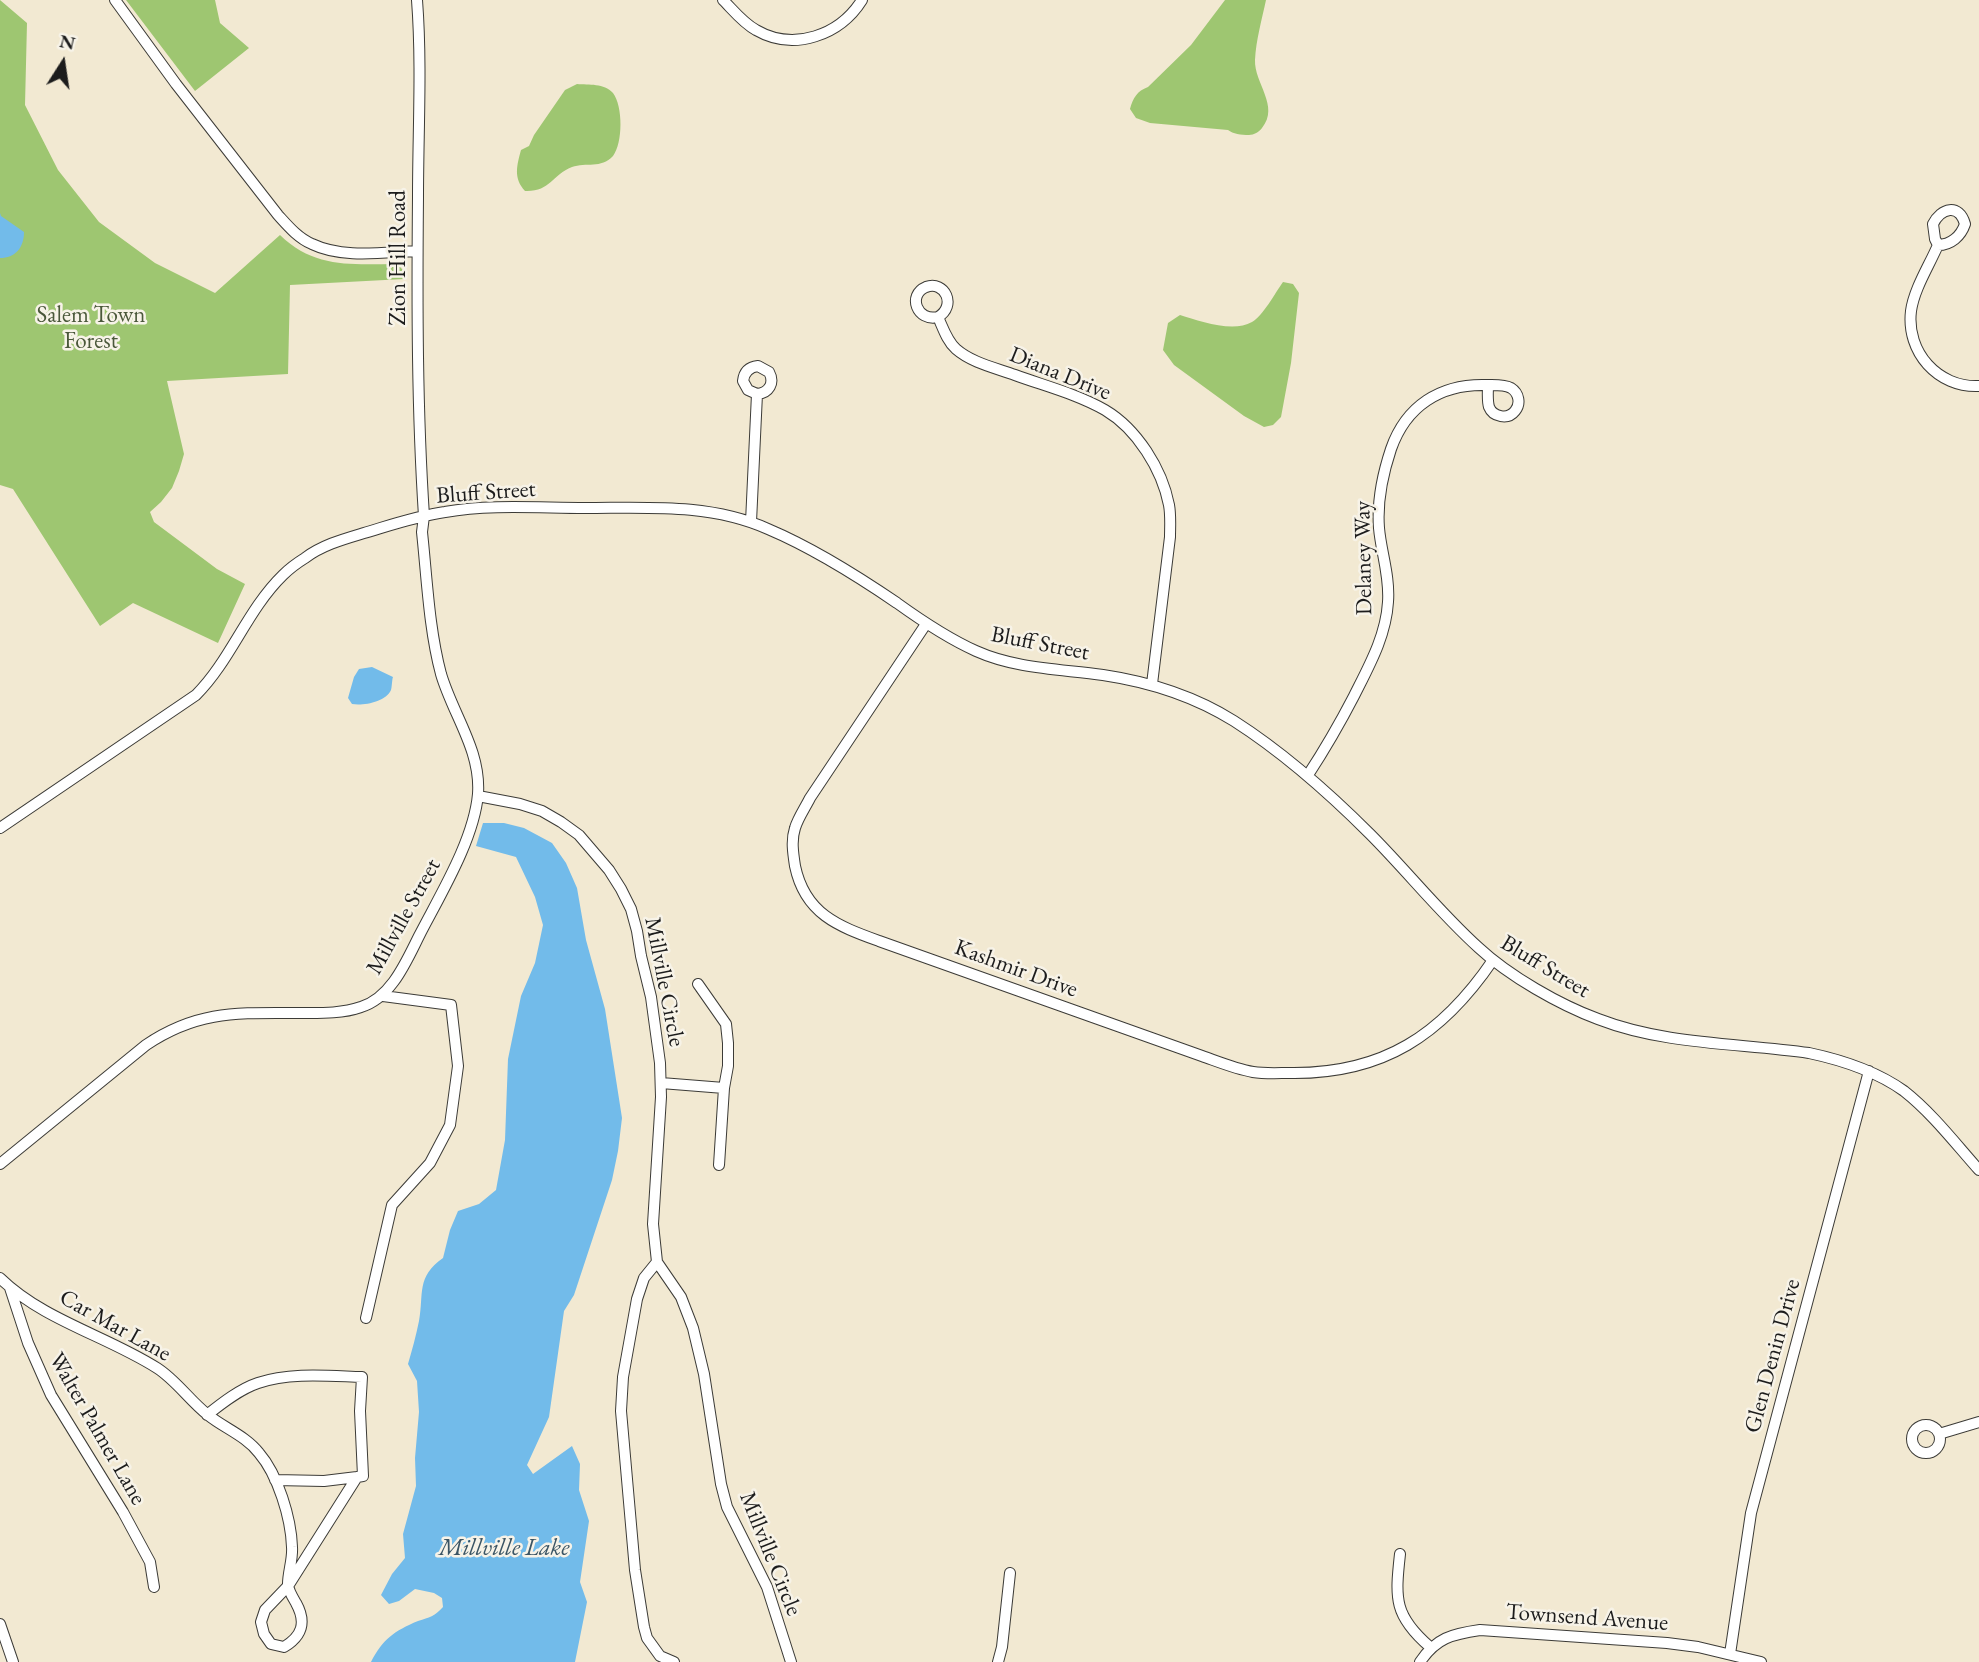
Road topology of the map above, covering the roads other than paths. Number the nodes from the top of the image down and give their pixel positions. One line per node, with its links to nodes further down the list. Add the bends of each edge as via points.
1 (115, 0): 6 (street, via 292,230 312,244 333,250)
2 (417, 0): 6 (street, Zion Hill Road)
3 (723, 0): 4 (street, via 756,30 786,40 831,31)
4 (862, 0)
5 (1938, 246): 9 (street, via 1911,309 1910,327 1926,364 1938,375 1968,387)
6 (417, 251): 11 (street, Zion Hill Road)
7 (938, 317): 14 (street, Diana Drive, via 957,349 976,361 1107,411 1152,460 1169,503 1170,537)
8 (1488, 385): 15 (street, Delaney Way, via 1454,388 1432,398 1412,411 1394,441 1378,519 1388,584 1386,620 1371,662)
9 (1979, 386)
10 (757, 394): 12 (street)
11 (424, 516): 12 (street, Bluff Street, via 486,508 637,508 712,512); 16 (street, Millville Street, via 428,595 441,673 468,738); 17 (street, Bluff Street, via 342,539 310,554 282,575 211,679 195,695)
12 (751, 522): 13 (street, Bluff Street, via 852,573)
13 (926, 624): 14 (street, Bluff Street, via 1002,661); 18 (street, Kashmir Drive, via 795,828 792,850 799,883 827,918 879,941 1255,1073 1312,1073 1377,1060 1443,1020)
14 (1152, 684): 15 (street, Bluff Street, via 1234,721)
15 (1308, 775): 18 (street, Bluff Street)
16 (478, 796): 20 (street, Millville Street, via 454,867); 22 (street, Millville Circle, via 520,804 561,822 579,835 621,889 631,909 651,998)
17 (0, 828)
18 (1493, 960): 21 (street, Bluff Street, via 1557,1000 1600,1020 1666,1037 1809,1053)
19 (698, 984): 23 (street, via 726,1024)
20 (383, 996): 24 (street, Millville Street, via 341,1012 228,1014 164,1032); 30 (street, via 451,1005 458,1066 450,1125 430,1163 392,1205)
21 (1869, 1071): 26 (street, Bluff Street, via 1912,1098); 42 (street, Glen Denin Drive, via 1751,1513)
22 (661, 1083): 23 (street); 27 (street, Millville Circle, via 653,1224)
23 (724, 1088): 25 (street)
24 (0, 1164)
25 (719, 1165)
26 (1979, 1170)
27 (657, 1262): 44 (street, via 644,1278 637,1300 621,1411 644,1627 660,1656); 45 (street, Millville Circle, via 681,1297 693,1328 727,1507 767,1587)
28 (0, 1278): 29 (street, Car Mar Lane)
29 (10, 1288): 31 (street, Car Mar Lane, via 158,1368); 39 (street, Walter Palmer Lane, via 51,1395 123,1512 150,1563)
30 (366, 1318)
31 (207, 1415): 34 (street, via 257,1383 278,1378 362,1377 363,1476); 35 (street, Car Mar Lane, via 260,1453)
32 (1979, 1422): 33 (street)
33 (1939, 1434)
34 (357, 1478): 35 (street); 38 (street)
35 (275, 1480): 38 (street, Car Mar Lane, via 292,1529)
36 (1400, 1554): 41 (street, via 1396,1587 1401,1610 1406,1623)
37 (1010, 1573): 46 (street)
38 (288, 1586): 38 (street, via 301,1612 302,1626 296,1639 284,1647 271,1644 261,1622 265,1610)
39 (154, 1587)
40 (0, 1624): 43 (street)
41 (1430, 1647): 42 (street, Townsend Avenue, via 1458,1634 1503,1630 1667,1643); 47 (street)
42 (1730, 1654): 48 (street, Townsend Avenue)
43 (13, 1662)
44 (674, 1662)
45 (791, 1662)
46 (998, 1662)
47 (1420, 1662)
48 (1761, 1662)

